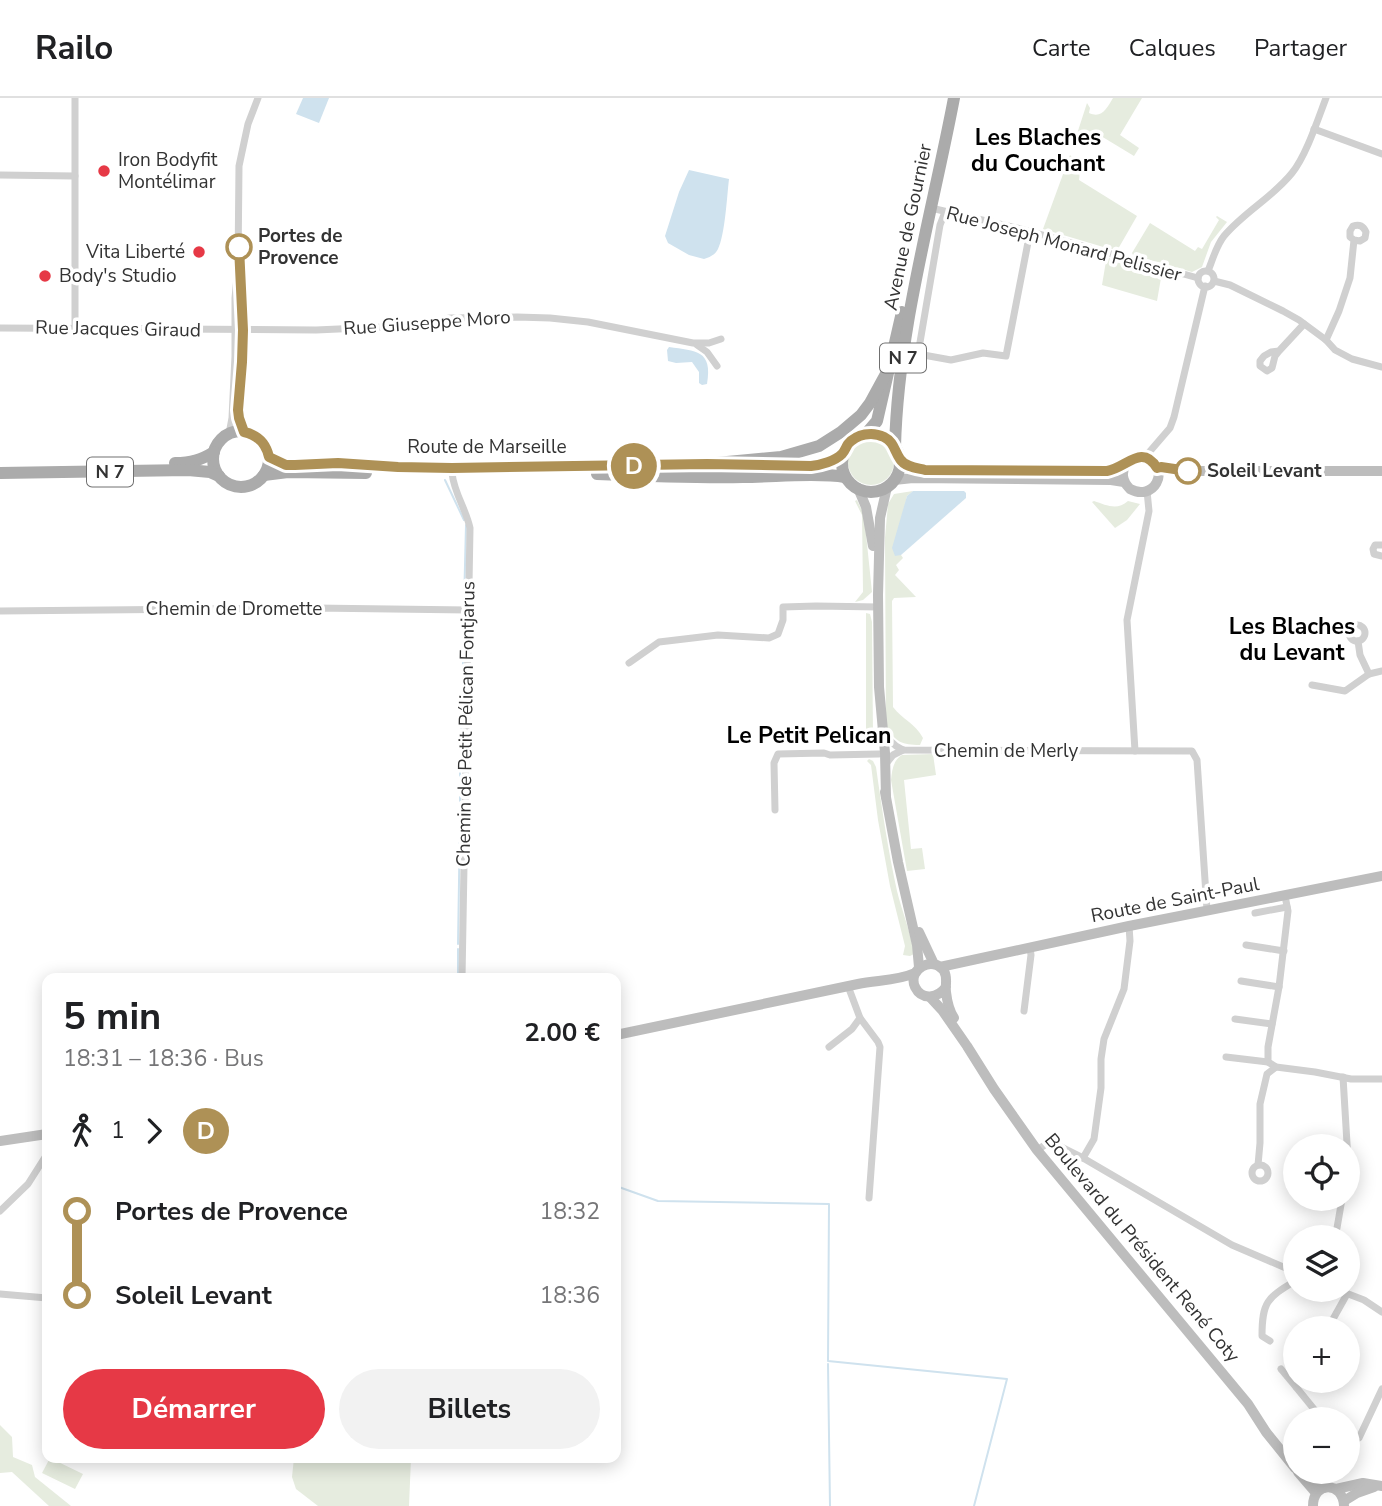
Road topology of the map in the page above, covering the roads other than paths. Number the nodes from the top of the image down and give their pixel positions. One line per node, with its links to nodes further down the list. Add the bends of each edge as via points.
1 (75, 98): 9 (street)
2 (258, 98): 14 (street, via 247,124 239,166)
3 (948, 98): 26 (main road, Avenue de Gournier / N 7)
4 (954, 98): 10 (main road, Avenue de Gournier / N 7)
5 (1326, 98): 6 (street)
6 (1314, 128): 7 (street); 15 (street, via 1295,170 1223,238)
7 (1382, 154)
8 (0, 175): 9 (street)
9 (75, 176): 21 (street)
10 (930, 208): 11 (street, Rue Joseph Monard Pelissier); 31 (main road, Avenue de Gournier / N 7, via 908,314)
11 (945, 212): 12 (street, Rue Joseph Monard Pelissier); 12 (street, via 918,355 951,359 983,352 1006,356)
12 (1030, 232): 16 (street, Rue Joseph Monard Pelissier)
13 (1354, 240): 24 (street, via 1350,278)
14 (238, 267): 22 (street); 22 (street, via 242,296)
15 (1208, 271): 16 (street); 17 (street)
16 (1198, 278): 18 (street)
17 (1214, 281): 18 (street); 19 (street)
18 (1205, 286): 39 (street, via 1174,417)
19 (1304, 324): 24 (street); 27 (street)
20 (0, 328): 21 (street, Rue Jacques Giraud)
21 (75, 328): 22 (street, Rue Jacques Giraud)
22 (239, 330): 25 (street, Rue Giuseppe Moro, via 364,329 450,318 517,317 588,322); 32 (street, via 243,353 238,410); 34 (street)
23 (721, 339): 25 (street, Rue Giuseppe Moro)
24 (1326, 340): 29 (street, via 1352,359)
25 (693, 343): 28 (street)
26 (892, 351): 30 (main road, Avenue de Gournier / N 7); 31 (main road, via 899,359)
27 (1279, 351)
28 (717, 366)
29 (1382, 367)
30 (888, 370): 33 (main road, Avenue de Gournier, via 877,421); 41 (main road, N 7, via 861,415 819,446 782,457)
31 (898, 402): 37 (main road, Avenue de Gournier / N 7)
32 (244, 432): 34 (main road); 38 (main road, via 260,439)
33 (866, 434): 36 (main road, via 852,441); 37 (main road, via 883,436)
34 (229, 435): 35 (main road)
35 (214, 452): 42 (main road, N 7, via 187,463); 48 (main road)
36 (843, 453): 41 (main road, N 7, via 811,466); 49 (main road)
37 (897, 453): 40 (main road, via 906,465 944,471 1103,471); 51 (main road, via 898,473)
38 (269, 457): 41 (main road, Route de Marseille / N 7, via 286,465 452,468); 47 (main road)
39 (1145, 457): 40 (main road); 46 (main road)
40 (1126, 463): 50 (main road)
41 (707, 464)
42 (0, 466)
43 (1382, 471): 46 (main road, via 1184,471 1161,467)
44 (0, 473): 48 (main road, N 7, via 188,470)
45 (452, 473): 47 (main road, Route de Marseille); 49 (main road, Route de Marseille); 58 (street, Chemin de Petit Pélican Fontjarus, via 470,528)
46 (1158, 474): 53 (main road, via 1156,485)
47 (264, 475): 48 (main road, via 251,486 239,488)
48 (219, 476)
49 (845, 477): 52 (main road)
50 (1124, 482): 51 (main road, via 913,478); 53 (main road, via 1133,491)
51 (890, 483): 52 (main road, via 872,492); 56 (main road, via 880,519)
52 (858, 488): 56 (main road, via 870,523)
53 (1147, 491): 68 (street, via 1149,511 1127,620)
54 (1382, 545): 55 (street, via 1373,549)
55 (1382, 556)
56 (878, 595): 57 (main road)
57 (879, 607): 61 (street, via 783,607 778,634 769,638 718,635 659,642); 65 (main road)
58 (468, 610): 59 (street, Chemin de Dromette); 85 (street, Chemin de Petit Pélican Fontjarus)
59 (0, 611)
60 (1358, 641): 63 (street)
61 (629, 663)
62 (1382, 671): 63 (street)
63 (1369, 674): 64 (street, via 1345,691)
64 (1312, 685)
65 (879, 687): 66 (main road); 69 (main road)
66 (883, 733): 67 (street); 70 (main road)
67 (903, 750): 68 (street, Chemin de Merly); 70 (street)
68 (1135, 751): 75 (street, Chemin de Merly, via 1194,754)
69 (879, 754): 71 (main road); 72 (street, via 778,754 774,763)
70 (885, 765): 71 (main road)
71 (886, 797): 77 (main road)
72 (775, 810)
73 (1382, 876): 74 (main road, Route de Saint-Paul)
74 (1286, 901): 75 (main road, Route de Saint-Paul); 76 (street); 81 (street)
75 (1207, 910): 78 (main road, Route de Saint-Paul)
76 (1255, 913)
77 (911, 914): 83 (main road); 84 (main road)
78 (1129, 926): 80 (main road, Route de Saint-Paul); 108 (street, via 1124,989 1104,1039 1094,1139)
79 (1246, 945): 81 (street)
80 (1030, 948): 82 (main road, Route de Saint-Paul); 92 (street)
81 (1284, 951): 90 (street)
82 (975, 960): 83 (main road, Route de Saint-Paul); 87 (main road, Route de Saint-Paul, via 956,970)
83 (937, 965): 84 (main road, via 926,964); 87 (main road, via 945,973)
84 (917, 970): 88 (main road, via 898,979); 89 (main road)
85 (462, 973)
86 (1241, 981): 90 (street)
87 (946, 984): 91 (main road, via 941,993); 97 (main road, Boulevard du Président René Coty, via 950,1012)
88 (853, 985): 89 (main road); 93 (street); 96 (main road)
89 (915, 988): 91 (main road)
90 (1279, 988): 95 (street)
91 (930, 997): 97 (main road, Boulevard du Président René Coty)
92 (1024, 1011)
93 (860, 1017): 98 (street); 111 (street, via 880,1047)
94 (1235, 1019): 95 (street)
95 (1272, 1024): 100 (street)
96 (621, 1034)
97 (967, 1046): 107 (main road, Boulevard du Président René Coty)
98 (829, 1047)
99 (1226, 1057): 100 (street)
100 (1268, 1062): 101 (street)
101 (1276, 1067): 102 (street); 110 (street, via 1267,1074 1260,1104)
102 (1343, 1077): 103 (street); 104 (street)
103 (1382, 1079)
104 (1346, 1134)
105 (42, 1135): 106 (main road)
106 (0, 1141)
107 (1037, 1150): 108 (street, via 1055,1144); 121 (main road, Boulevard du Président René Coty)
108 (1083, 1157): 113 (street, via 1232,1245)
109 (42, 1162): 112 (street, via 28,1184)
110 (1258, 1165)
111 (869, 1198)
112 (0, 1211)
113 (1283, 1267)
114 (1283, 1288): 119 (street, via 1265,1308 1262,1336)
115 (0, 1294): 116 (street)
116 (42, 1298)
117 (1360, 1299): 118 (street)
118 (1382, 1312)
119 (1270, 1341)
120 (1382, 1389): 122 (street)
121 (1248, 1404): 123 (main road); 124 (main road, Boulevard du Président René Coty)
122 (1360, 1436)
123 (1283, 1443)
124 (1283, 1453)
125 (1312, 1484): 129 (main road, Boulevard du Président René Coty)
126 (1316, 1484): 129 (main road)
127 (1381, 1486): 128 (main road, via 1363,1483); 130 (main road, via 1368,1488)
128 (1336, 1489): 129 (main road); 130 (main road)
129 (1320, 1491): 131 (main road)
130 (1344, 1503)
131 (1313, 1506)

